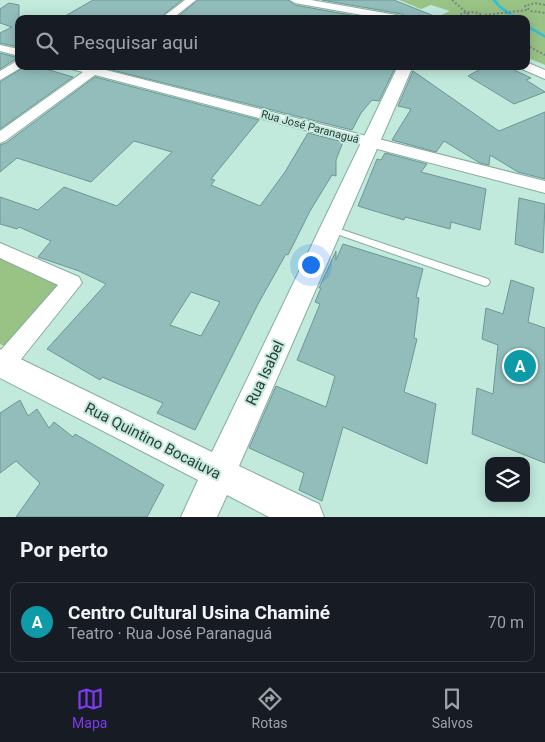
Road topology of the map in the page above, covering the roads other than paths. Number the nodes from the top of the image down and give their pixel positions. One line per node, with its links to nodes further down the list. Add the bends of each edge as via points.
1 (192, 0): 3 (street)
2 (295, 0): 4 (street)
3 (171, 15)
4 (379, 15)
5 (0, 48): 6 (street)
6 (15, 52)
7 (15, 67): 13 (street)
8 (530, 68): 12 (street)
9 (93, 70): 14 (street)
10 (103, 70): 15 (street, Rua José Paranaguá)
11 (404, 70): 15 (street, Rua Isabel)
12 (545, 75)
13 (0, 76)
14 (0, 138)
15 (370, 143): 16 (street, Rua José Paranaguá); 17 (street, Rua Isabel)
16 (545, 187)
17 (331, 229): 19 (lane); 21 (street, Rua Isabel)
18 (0, 250): 20 (street, via 72,282)
19 (485, 282)
20 (1, 364): 21 (street, Rua Quintino Bocaiuva)
21 (219, 474): 22 (street, Rua Isabel); 23 (street, Rua Quintino Bocaiuva)
22 (199, 517)
23 (306, 517)

